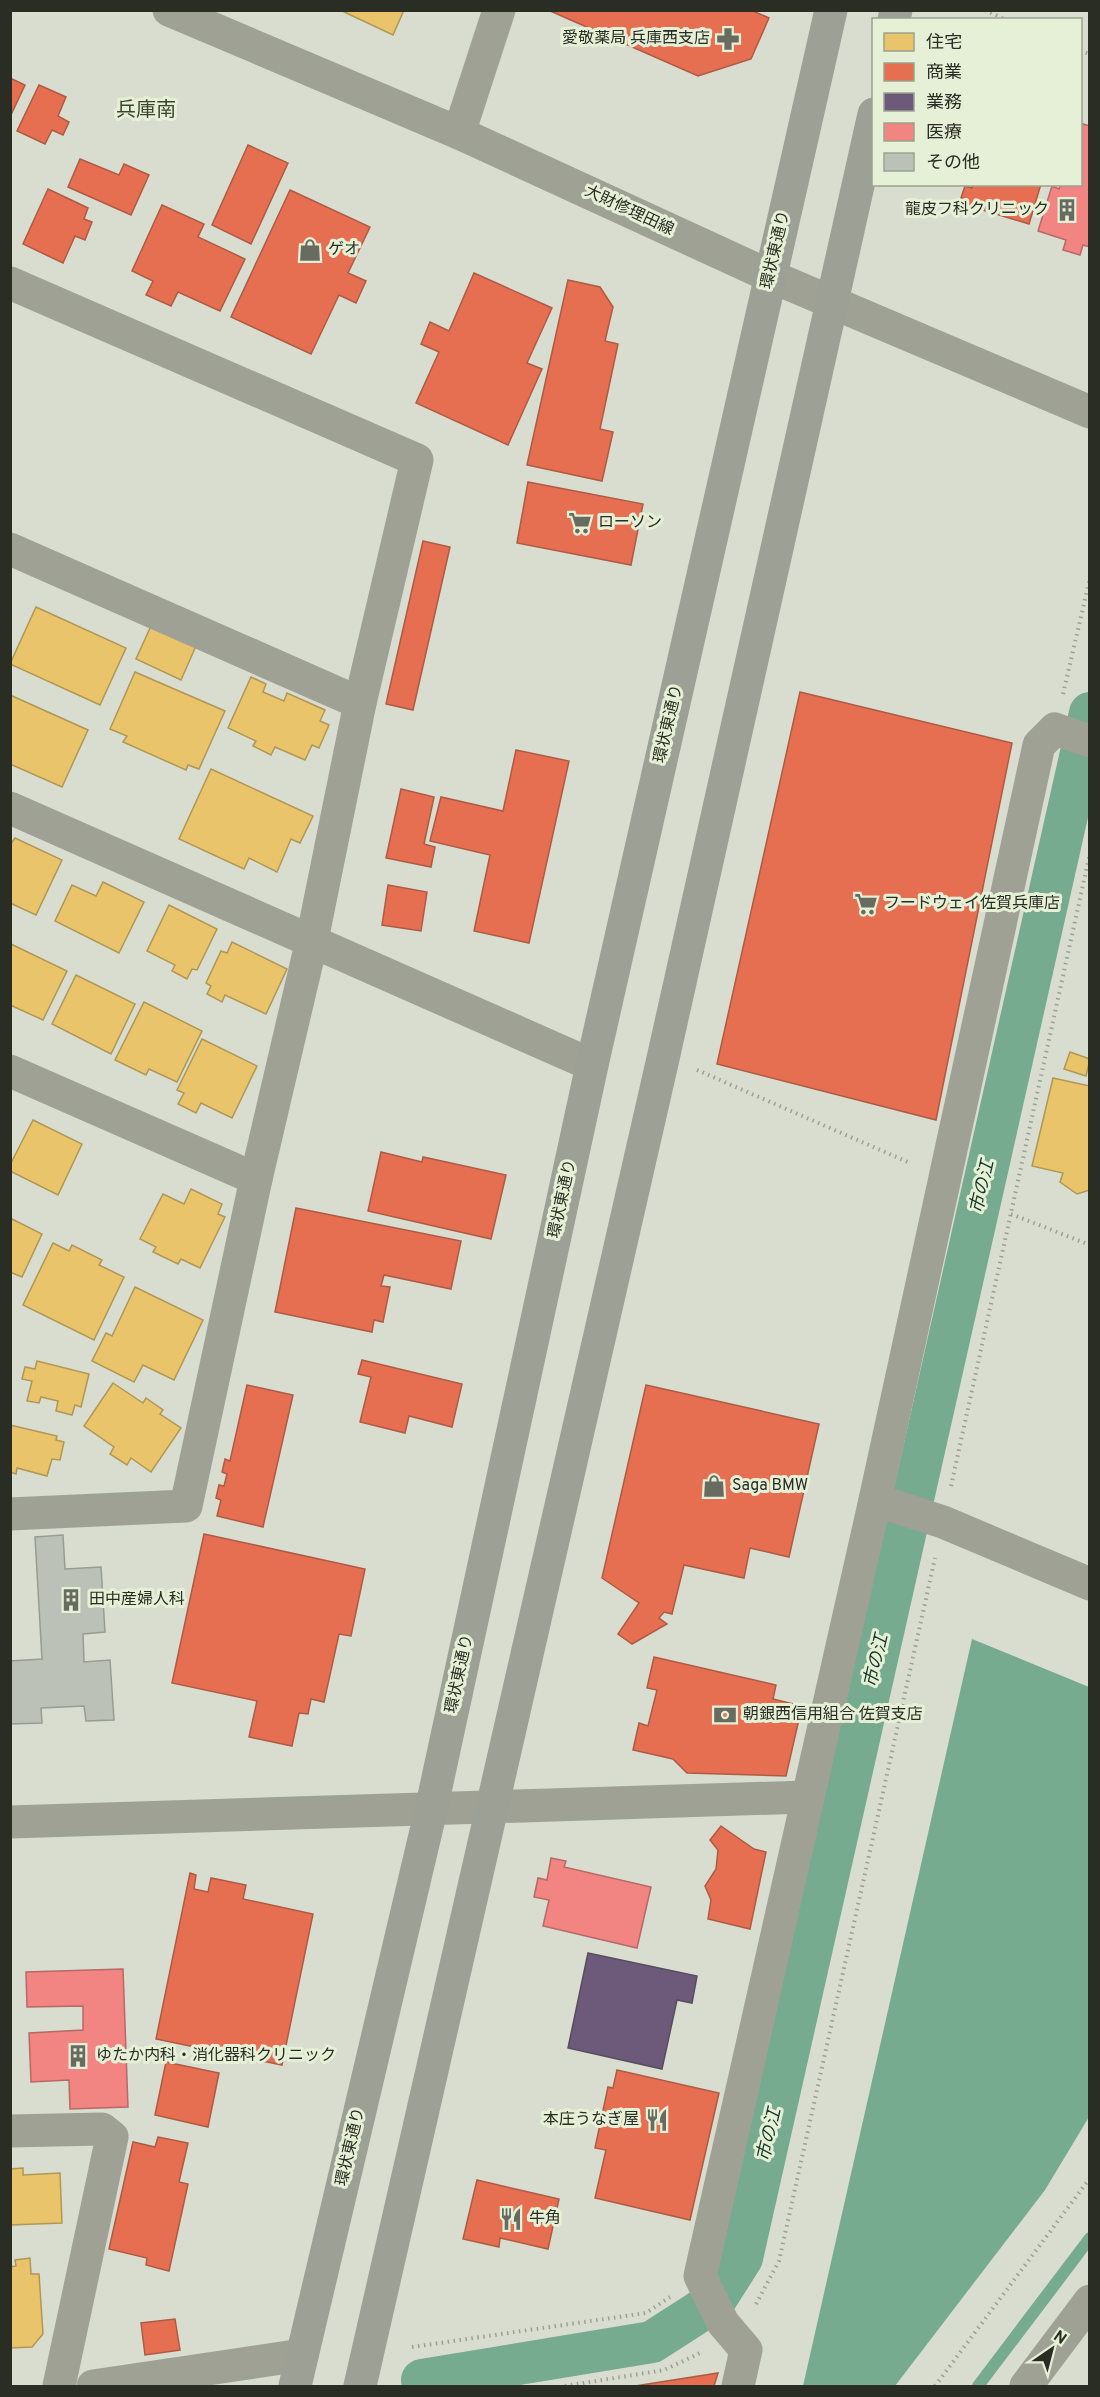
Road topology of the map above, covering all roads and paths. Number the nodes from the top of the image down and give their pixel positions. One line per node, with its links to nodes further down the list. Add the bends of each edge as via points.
1 (169, 10): 7 (street, 大財修理田線)
2 (499, 10): 7 (street)
3 (831, 10): 8 (main road, 環状東通り)
4 (985, 10): 5 (path)
5 (1002, 18)
6 (872, 119): 10 (main road)
7 (459, 133): 8 (street, 大財修理田線)
8 (770, 276): 10 (street, 大財修理田線); 20 (main road, 環状東通り)
9 (10, 283): 14 (street, via 417,460)
10 (833, 303): 11 (street, 大財修理田線); 32 (main road)
11 (1089, 412)
12 (10, 549): 14 (street)
13 (1089, 578): 15 (path)
14 (360, 703): 19 (street)
15 (1055, 729): 16 (street); 24 (street, via 1039,746)
16 (1089, 741)
17 (10, 808): 19 (street)
18 (1089, 853): 25 (path)
19 (312, 940): 20 (street); 23 (street)
20 (592, 1065): 33 (main road, 環状東通り)
21 (696, 1070): 24 (path)
22 (10, 1071): 23 (street)
23 (256, 1179): 28 (street, via 186,1506)
24 (945, 1179): 27 (street)
25 (1011, 1214): 26 (path); 29 (path)
26 (1089, 1245)
27 (875, 1500): 29 (street); 31 (street)
28 (10, 1514)
29 (943, 1522): 30 (street); 39 (path, via 779,2261 760,2298)
30 (1089, 1584)
31 (807, 1797): 32 (street); 37 (street)
32 (494, 1807): 33 (street); 45 (main road)
33 (431, 1810): 34 (street); 41 (main road, 環状東通り)
34 (10, 1822)
35 (10, 2131): 42 (street, via 102,2128 112,2137)
36 (1089, 2178): 48 (path)
37 (700, 2276): 39 (street); 40 (path, via 646,2313)
38 (1089, 2301): 49 (street)
39 (729, 2330): 46 (path, via 664,2370); 47 (street, via 746,2350)
40 (412, 2347)
41 (302, 2355): 43 (street); 44 (main road, 環状東通り)
42 (59, 2386)
43 (93, 2386)
44 (295, 2386)
45 (360, 2386)
46 (565, 2386)
47 (738, 2386)
48 (935, 2386)
49 (1026, 2386)

